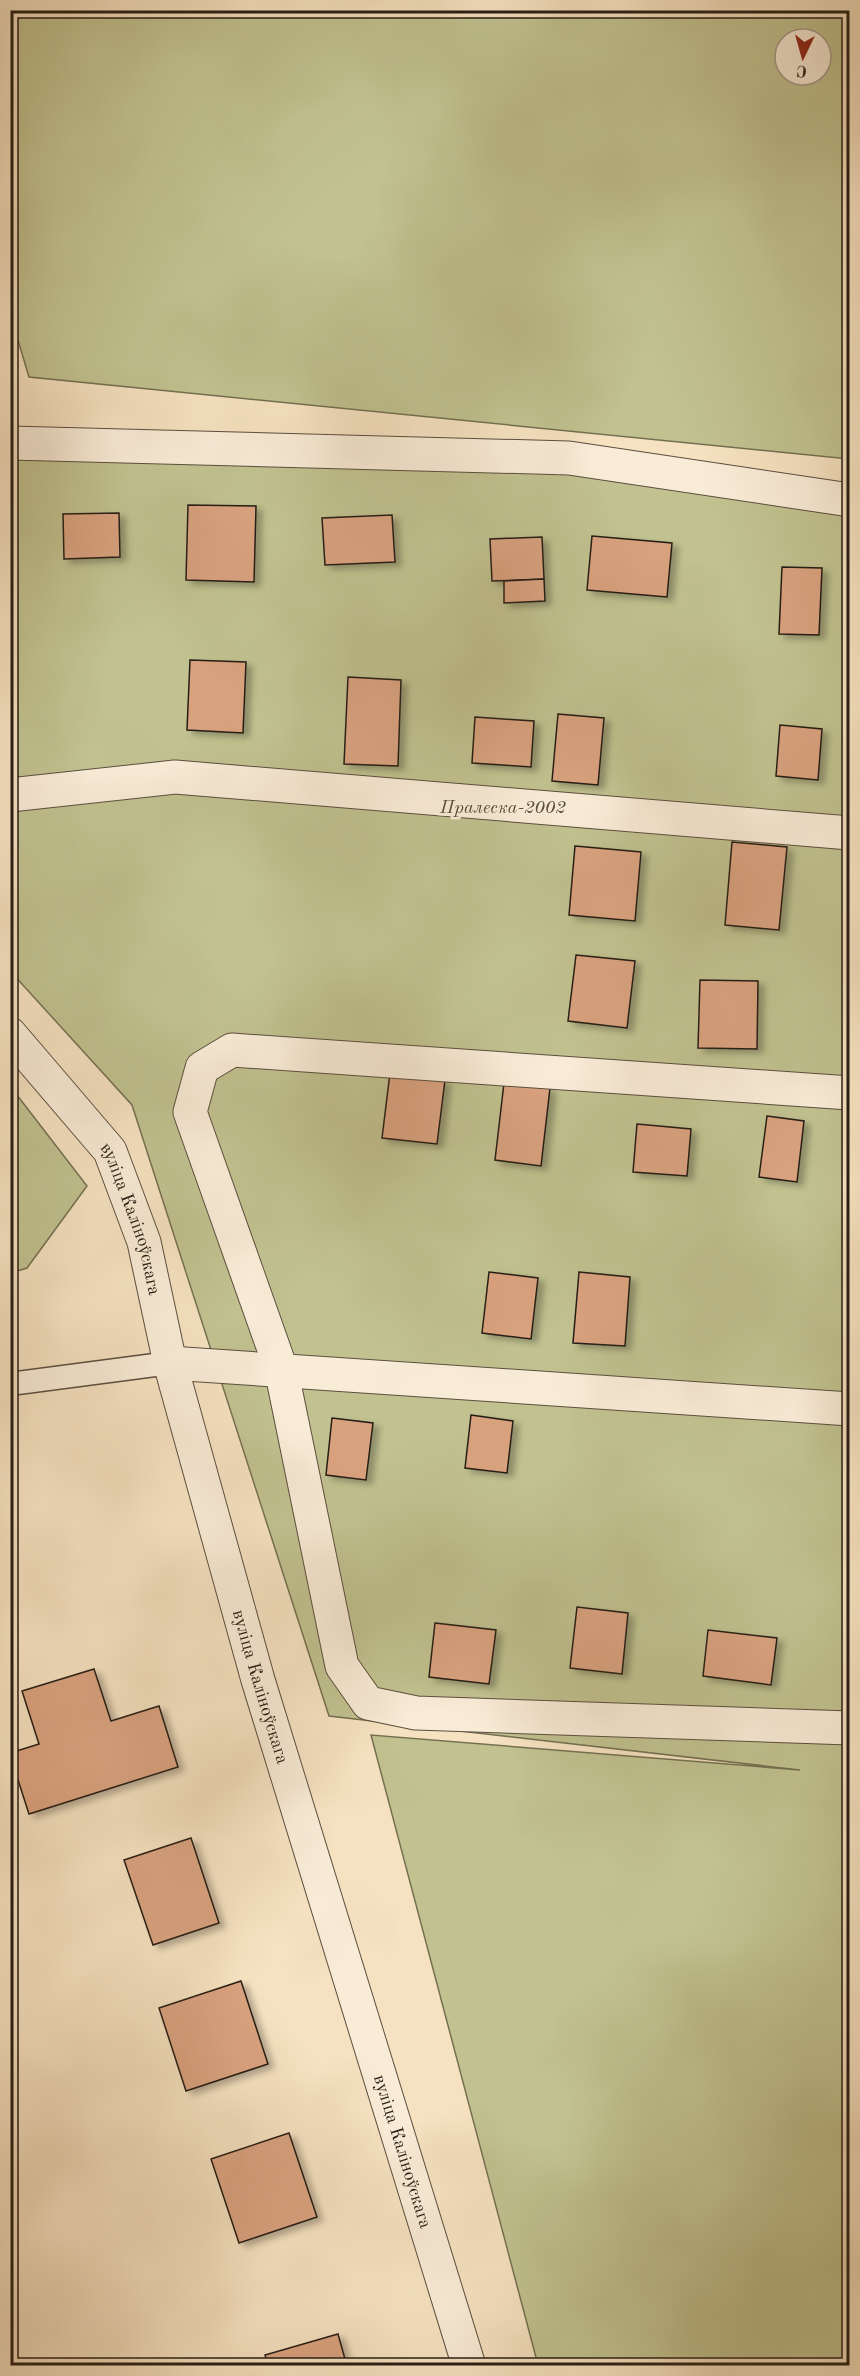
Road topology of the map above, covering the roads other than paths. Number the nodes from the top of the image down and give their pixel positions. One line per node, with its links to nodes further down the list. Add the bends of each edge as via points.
1 (10, 443): 2 (street, via 569,458)
2 (849, 500)
3 (10, 795): 4 (street, via 175,777)
4 (849, 833)
5 (10, 1034): 7 (street, вуліца Каліноўскага, via 110,1151 144,1242)
6 (849, 1093): 8 (street, via 232,1050 202,1068 190,1112)
7 (170, 1362): 8 (street); 9 (lane); 12 (street, вуліца Каліноўскага, via 258,1680)
8 (281, 1369): 10 (street); 11 (street, via 342,1666 368,1703 416,1713)
9 (10, 1384)
10 (849, 1409)
11 (849, 1728)
12 (469, 2366)

